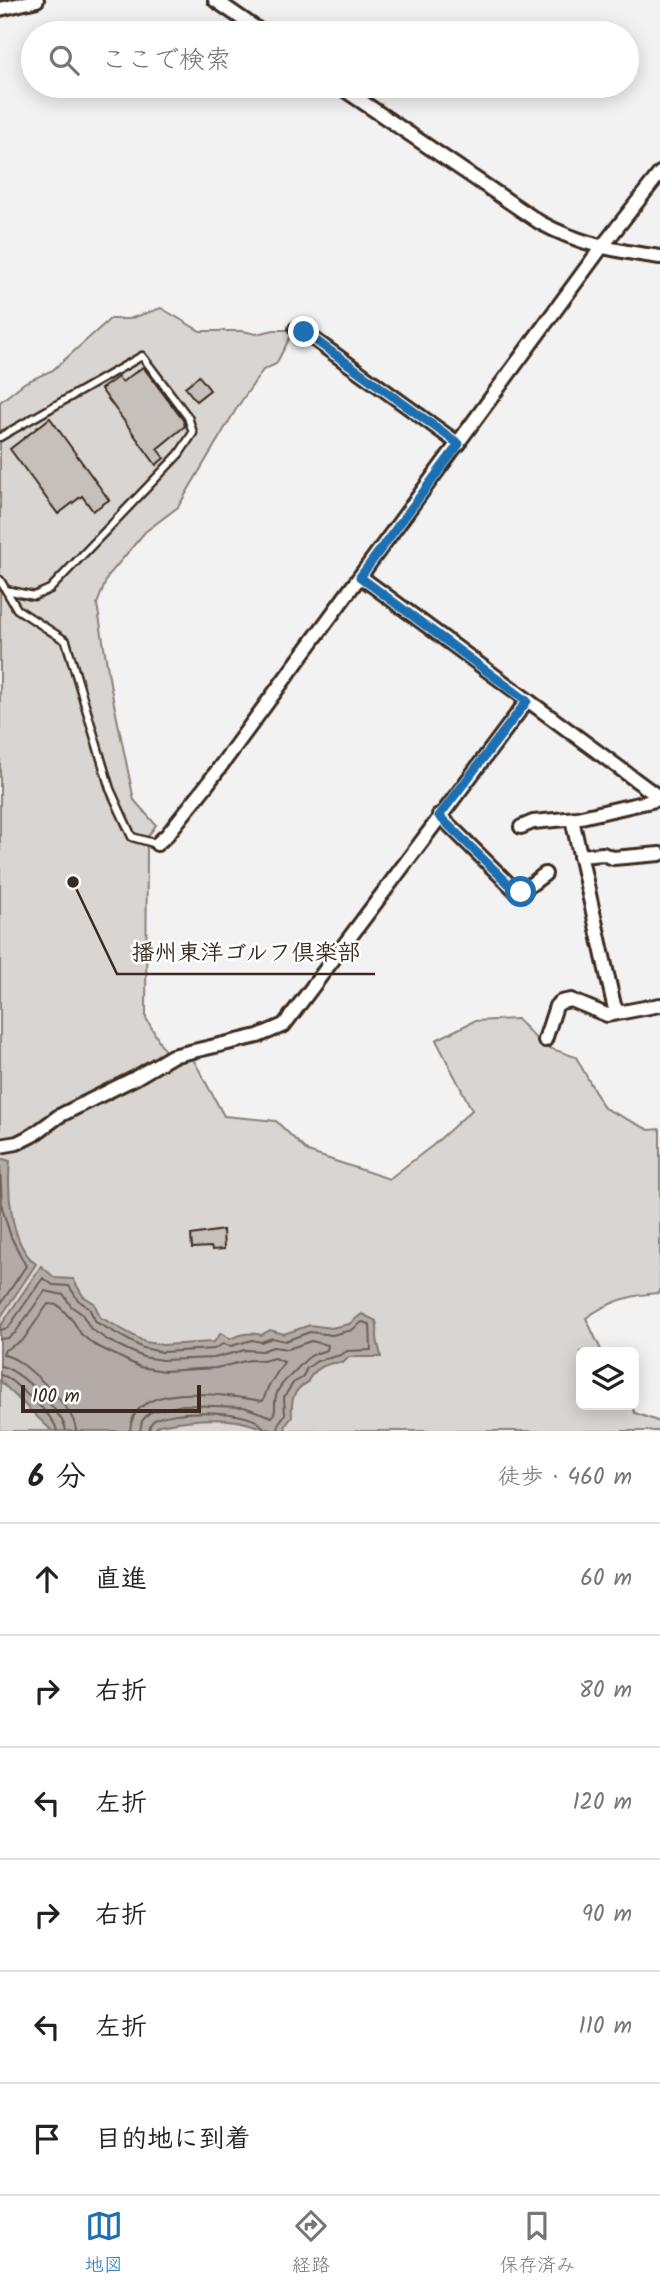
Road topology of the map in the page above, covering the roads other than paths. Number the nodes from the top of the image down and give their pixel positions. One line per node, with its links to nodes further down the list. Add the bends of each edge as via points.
1 (37, 0): 3 (street)
2 (215, 0): 4 (street)
3 (0, 9)
4 (246, 21)
5 (357, 98): 7 (street, via 539,222)
6 (660, 173): 7 (street)
7 (601, 248): 8 (street); 11 (street)
8 (660, 257)
9 (296, 329): 11 (street)
10 (0, 437): 14 (lane, via 142,356 188,417 192,433 179,454 50,589 34,596)
11 (459, 444): 12 (street)
12 (360, 577): 15 (street); 20 (street, via 206,786)
13 (0, 580): 14 (lane)
14 (6, 590): 20 (lane, via 17,609 66,641 110,789 132,837)
15 (521, 697): 16 (street); 17 (street)
16 (660, 799): 18 (street)
17 (439, 816): 23 (street, via 515,890 521,892); 27 (street, via 284,1025 258,1036 172,1056 59,1116 33,1135)
18 (572, 819): 19 (street); 22 (street)
19 (521, 827)
20 (157, 844)
21 (660, 854): 22 (street)
22 (580, 856): 25 (street)
23 (545, 874)
24 (660, 1005): 25 (street)
25 (618, 1012): 26 (street, via 607,1015 571,1000 561,1002)
26 (545, 1040)
27 (0, 1146)

